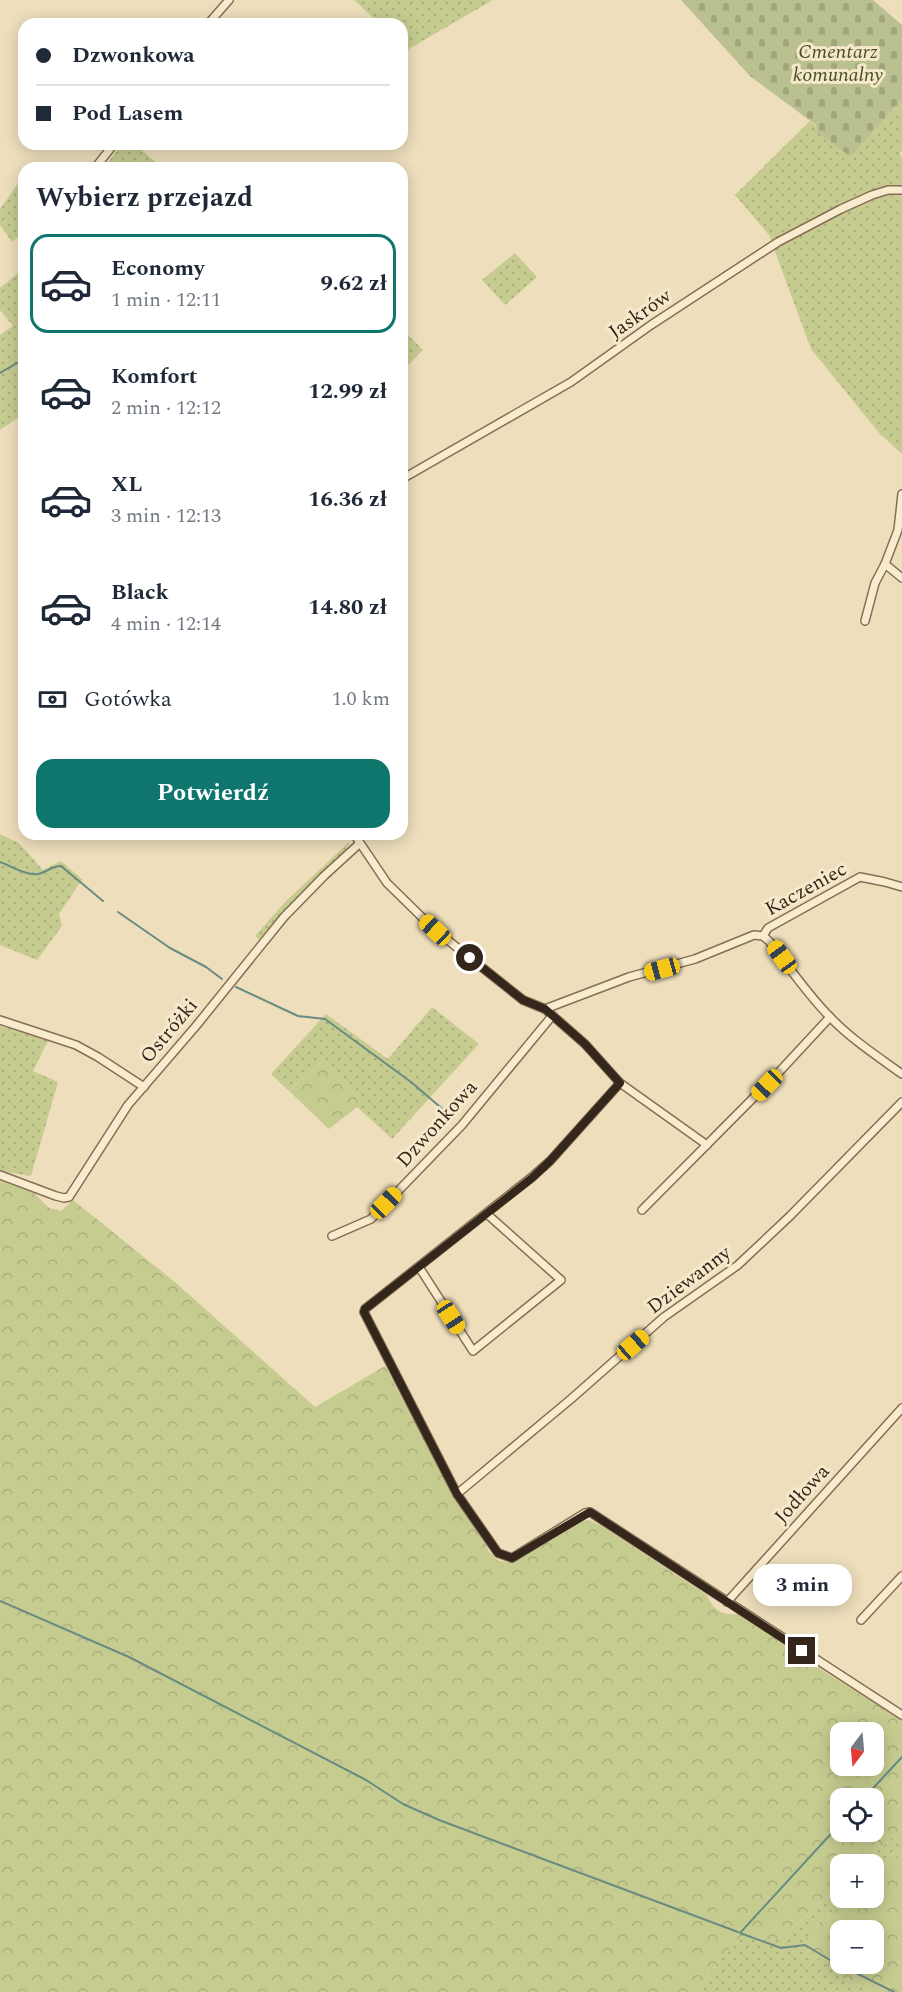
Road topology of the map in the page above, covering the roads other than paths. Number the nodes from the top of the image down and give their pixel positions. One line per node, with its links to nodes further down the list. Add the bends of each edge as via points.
1 (229, 0): 2 (street)
2 (213, 18)
3 (109, 150): 4 (street)
4 (100, 162)
5 (902, 190): 6 (street, Jaskrów, via 872,195 778,242 571,382)
6 (408, 476)
7 (902, 494): 8 (street, via 898,530)
8 (885, 564): 9 (street); 10 (street, via 875,583)
9 (902, 578)
10 (865, 621)
11 (357, 840): 12 (street)
12 (359, 844): 15 (street, via 387,883 435,930 523,1000); 21 (street, Ostróżki, via 284,917)
13 (902, 887): 14 (street, Kaczeniec, via 860,877 768,928)
14 (763, 936): 15 (street, via 629,977); 17 (street)
15 (545, 1009): 16 (street)
16 (552, 1016): 20 (street, via 585,1044); 27 (street, Dzwonkowa, via 462,1125 371,1219)
17 (830, 1017): 19 (street); 23 (street)
18 (0, 1020): 21 (street, via 75,1046)
19 (902, 1074)
20 (620, 1083): 23 (street); 26 (street, via 550,1161)
21 (144, 1087): 24 (street, Ostróżki, via 128,1105 69,1197)
22 (902, 1102): 30 (street, Dziewanny, via 738,1265 664,1317)
23 (707, 1144): 25 (street)
24 (0, 1175)
25 (642, 1210)
26 (487, 1214): 28 (street); 28 (street, via 561,1280 473,1351)
27 (332, 1236)
28 (419, 1267): 30 (street, via 364,1312)
29 (902, 1408): 32 (street, Jodłowa)
30 (457, 1494): 32 (street, via 498,1553 512,1558 590,1512)
31 (902, 1576): 33 (street)
32 (727, 1602): 34 (street)
33 (861, 1620)
34 (902, 1715)

